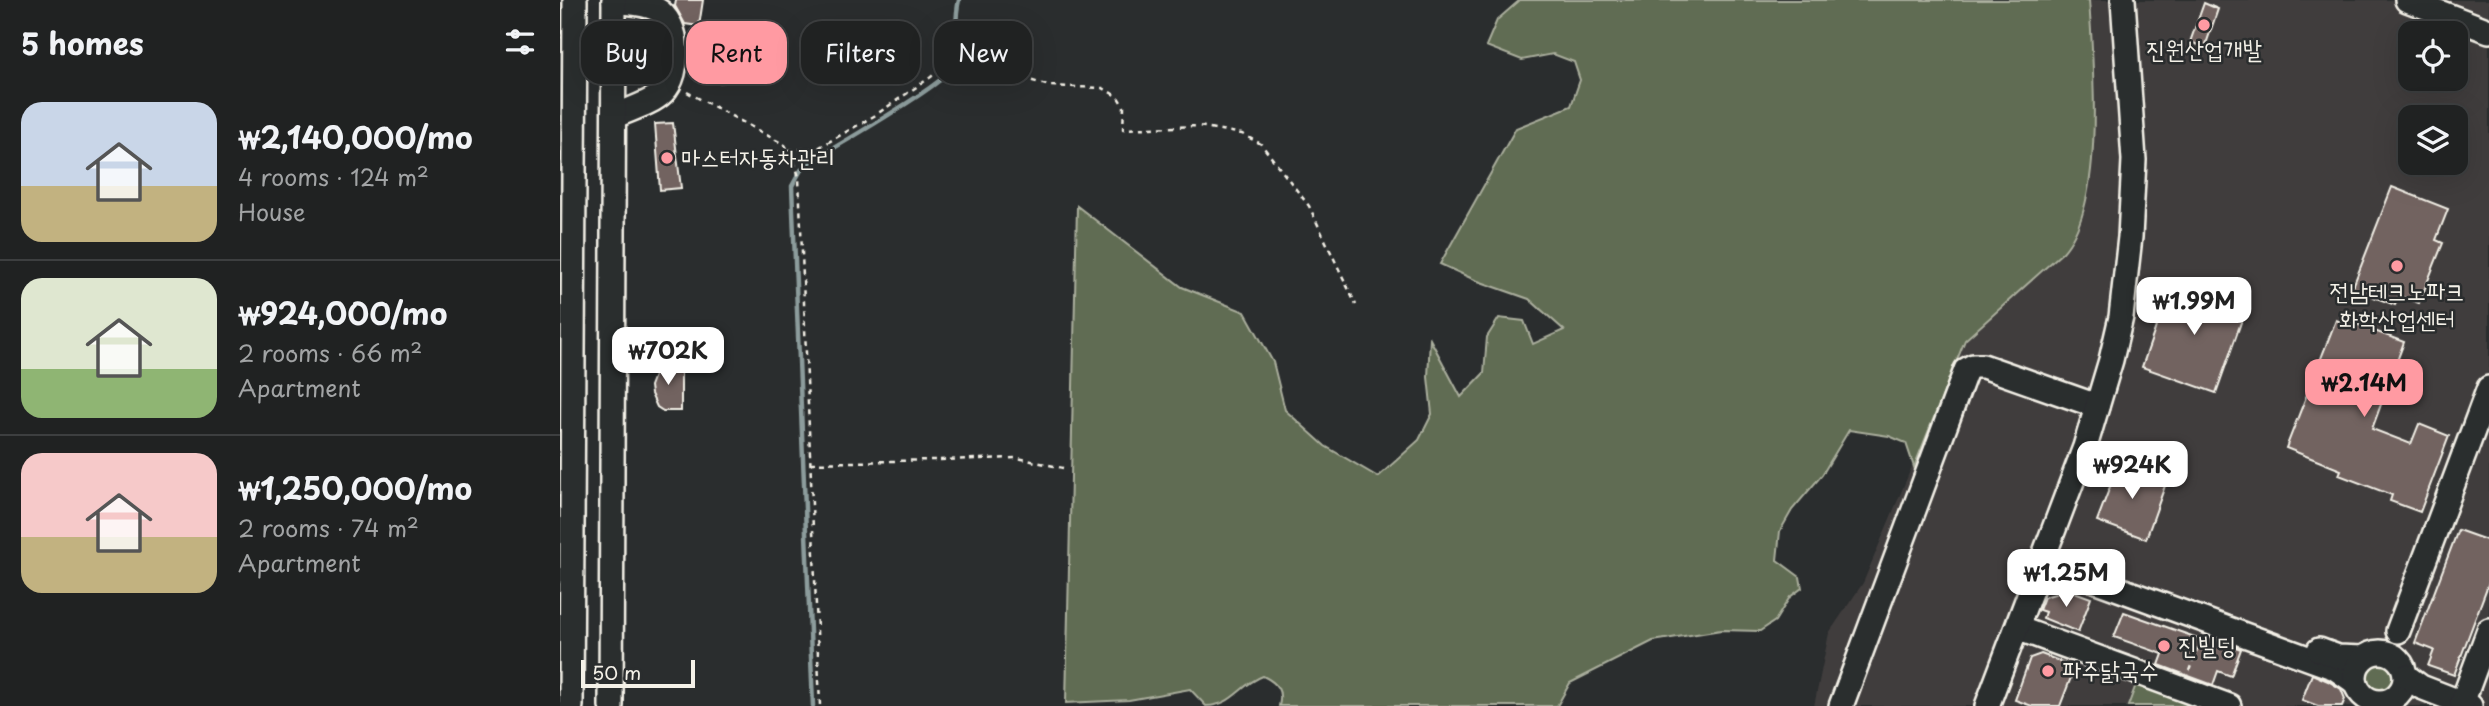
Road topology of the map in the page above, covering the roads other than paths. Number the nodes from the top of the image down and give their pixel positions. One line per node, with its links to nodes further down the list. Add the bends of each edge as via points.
1 (575, 0): 19 (street)
2 (2123, 0): 8 (street, via 2133,123 2132,214 2121,317)
3 (2407, 0): 5 (street)
4 (614, 1): 6 (street); 6 (street, via 653,8 666,16 675,48 669,83 655,97)
5 (2489, 31)
6 (615, 116): 20 (street)
7 (2489, 388): 12 (street)
8 (2097, 406): 9 (street); 21 (street, via 1983,366 1966,370)
9 (2044, 555): 10 (street); 13 (street, via 2338,657); 16 (street, via 2335,668)
10 (2017, 628): 22 (street); 23 (street)
11 (2489, 630): 15 (street)
12 (2398, 631): 13 (street); 14 (street)
13 (2370, 655): 14 (street, via 2386,652); 16 (street, via 2357,665)
14 (2403, 669): 17 (street, via 2404,684); 18 (street, via 2421,687)
15 (2482, 669): 18 (street)
16 (2358, 693): 17 (street, via 2371,701)
17 (2388, 702): 24 (street, via 2416,700)
18 (2466, 704)
19 (570, 706)
20 (611, 706)
21 (1841, 706)
22 (1987, 706)
23 (2229, 706)
24 (2430, 706)

